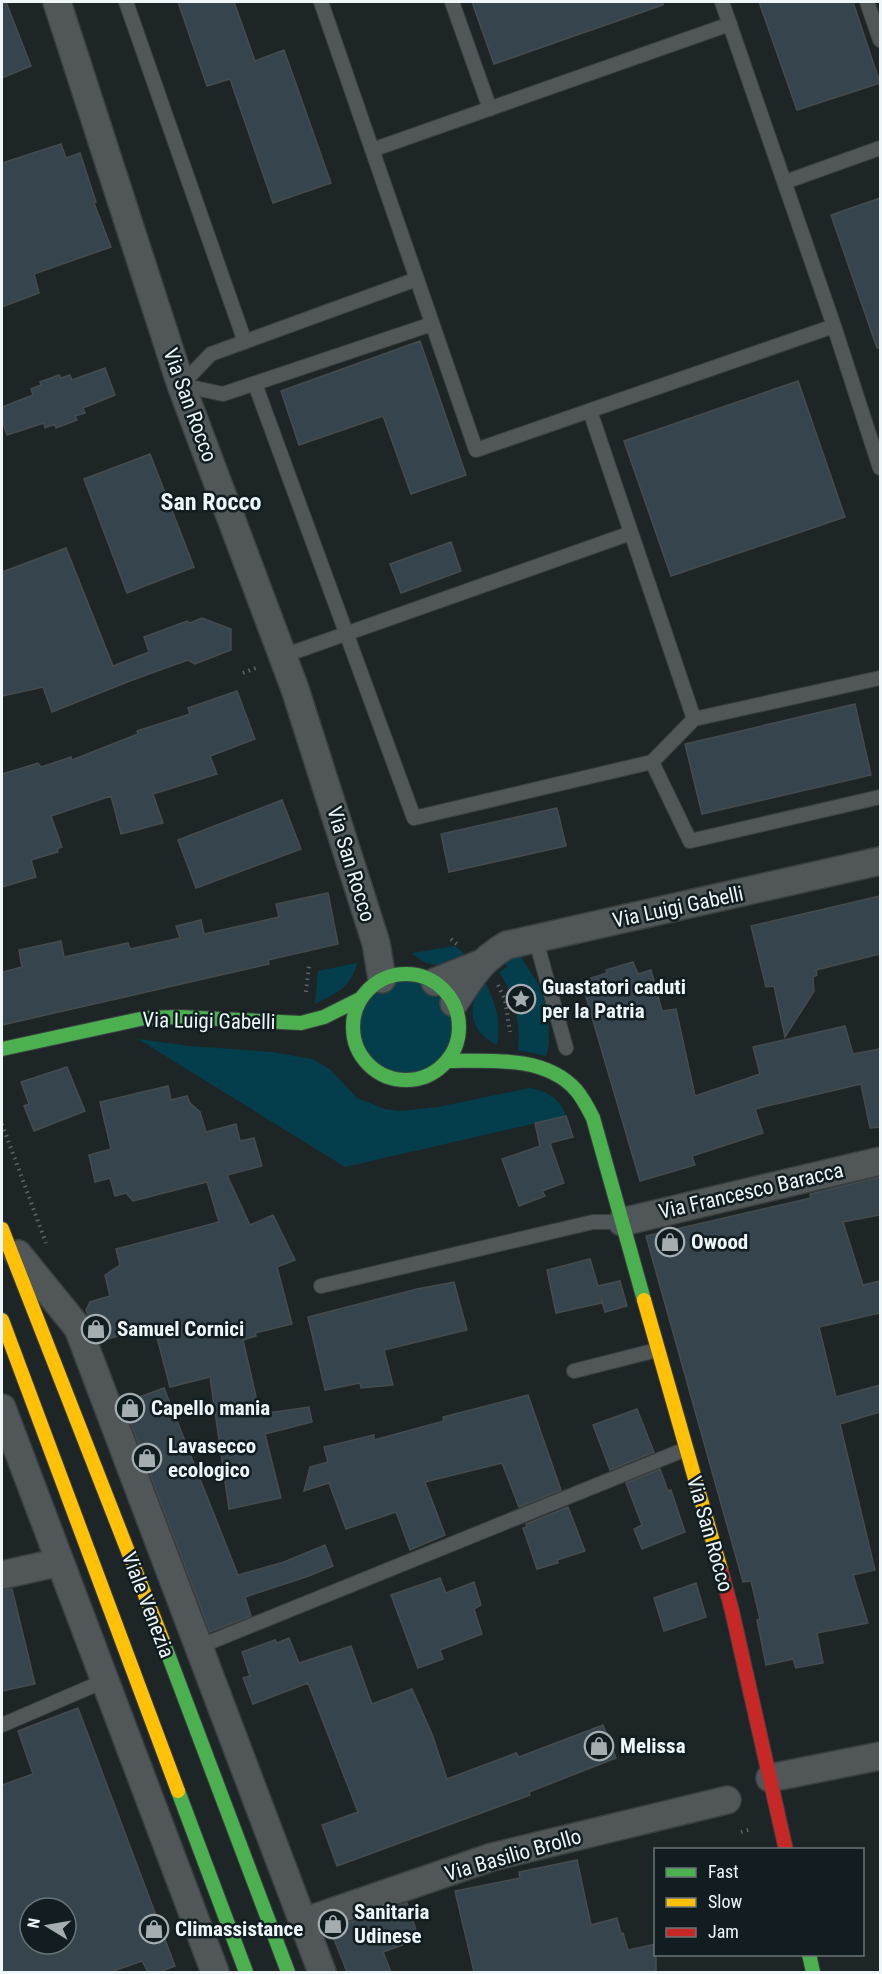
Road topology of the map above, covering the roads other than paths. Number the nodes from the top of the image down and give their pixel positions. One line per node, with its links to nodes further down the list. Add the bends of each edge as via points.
1 (60, 2): 18 (street, Via San Rocco)
2 (126, 2): 16 (lane)
3 (321, 2): 11 (lane)
4 (452, 2): 9 (lane)
5 (722, 2): 7 (lane)
6 (867, 2): 8 (lane)
7 (730, 24): 9 (lane); 12 (lane)
8 (880, 40)
9 (490, 109): 11 (lane)
10 (880, 148): 12 (lane)
11 (372, 150): 13 (lane)
12 (785, 182): 15 (lane)
13 (417, 279): 14 (lane); 16 (lane)
14 (432, 324): 17 (lane); 19 (lane, via 476,450)
15 (834, 326): 19 (lane); 20 (lane)
16 (245, 342): 18 (lane, via 211,354)
17 (255, 384): 18 (lane, via 224,394); 22 (lane)
18 (181, 385): 23 (street, Via San Rocco)
19 (590, 411): 21 (lane)
20 (880, 468)
21 (631, 533): 22 (lane); 25 (lane)
22 (345, 634): 23 (lane); 26 (lane, via 414,818)
23 (283, 656): 31 (street, Via San Rocco)
24 (880, 678): 25 (lane)
25 (694, 719): 26 (lane)
26 (652, 762): 27 (lane, via 690,841)
27 (880, 797)
28 (880, 861): 29 (street, Via Luigi Gabelli)
29 (535, 937): 30 (street, Via Luigi Gabelli, via 492,954); 39 (lane)
30 (488, 973): 32 (street, Via Luigi Gabelli); 34 (street, Via Luigi Gabelli)
31 (388, 977): 32 (street, via 409,973); 33 (street, via 370,987)
32 (435, 982): 34 (street)
33 (360, 999): 35 (street, Via Luigi Gabelli, via 324,1017); 41 (street, via 352,1026)
34 (454, 1003): 37 (street)
35 (301, 1023): 36 (street, Via Luigi Gabelli); 40 (street, Via Luigi Gabelli, via 271,1015 145,1018)
36 (320, 1032)
37 (469, 1039): 42 (street, via 455,1048); 43 (street, Via San Rocco)
38 (344, 1044): 41 (street)
39 (566, 1048)
40 (5, 1049)
41 (361, 1056): 42 (street, via 387,1077 403,1080 435,1072)
42 (447, 1061): 43 (street, Via San Rocco)
43 (507, 1062): 45 (street, Via San Rocco, via 560,1077 582,1098 593,1118)
44 (880, 1161): 45 (street, Via Francesco Baracca)
45 (622, 1222): 47 (lane, via 593,1222); 49 (street, Via San Rocco)
46 (3, 1233): 55 (street, Viale Venezia, via 78,1328); 66 (street, Viale Venezia)
47 (321, 1286)
48 (2, 1320): 65 (street, Viale Venezia)
49 (657, 1350): 50 (lane); 52 (street, Via San Rocco)
50 (574, 1371)
51 (2, 1408): 53 (street)
52 (686, 1449): 55 (lane, Viale Venezia); 59 (street, Via San Rocco, via 732,1611)
53 (60, 1562): 54 (street); 56 (street)
54 (2, 1575)
55 (198, 1647): 62 (street, Viale Venezia)
56 (105, 1681): 57 (lane); 64 (street)
57 (2, 1725)
58 (880, 1756): 59 (street)
59 (770, 1778): 61 (street, Via San Rocco)
60 (727, 1800): 62 (street, Via Basilio Brollo, via 492,1857)
61 (786, 1848)
62 (303, 1922): 67 (street, Viale Venezia)
63 (809, 1956): 68 (street)
64 (215, 1972)
65 (246, 1972)
66 (288, 1972)
67 (322, 1972)
68 (813, 1972)

